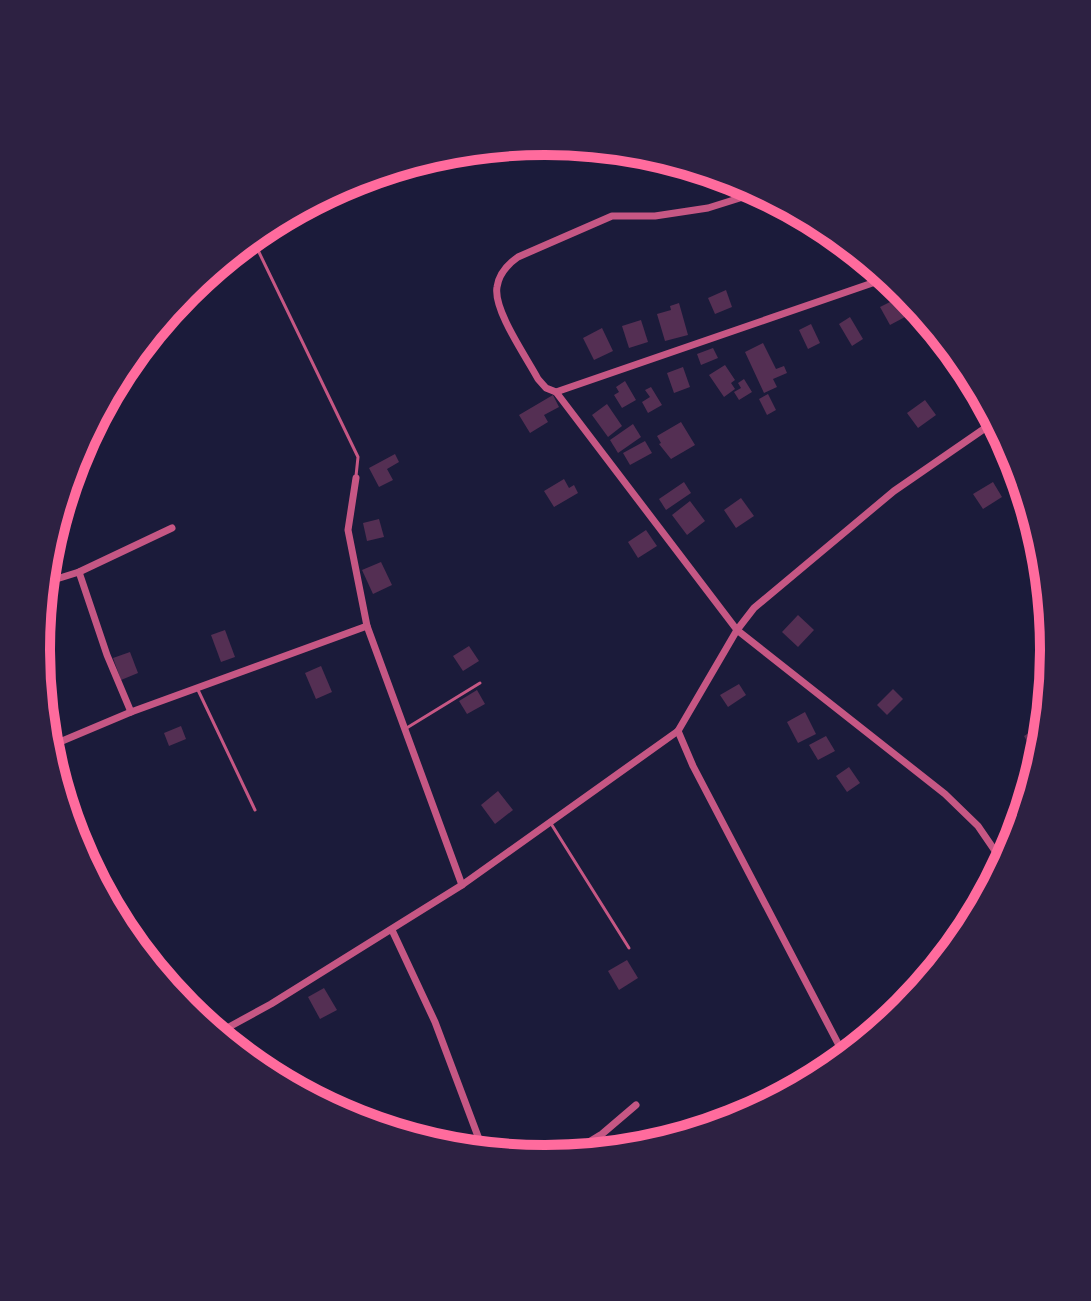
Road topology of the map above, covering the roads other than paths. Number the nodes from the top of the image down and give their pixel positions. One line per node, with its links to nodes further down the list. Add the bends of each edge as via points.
1 (744, 197): 4 (street, via 655,216 612,216 510,263 496,289 500,307 538,379)
2 (257, 248): 6 (lane, via 358,457)
3 (876, 282): 4 (street)
4 (556, 392): 11 (street)
5 (988, 426): 11 (street, via 894,491 754,608)
6 (356, 478): 10 (street, via 348,530)
7 (172, 528): 8 (street)
8 (79, 572): 9 (street); 14 (street)
9 (55, 579)
10 (367, 626): 13 (street); 15 (street)
11 (737, 630): 16 (street); 20 (street, via 945,794)
12 (480, 683): 15 (lane)
13 (197, 688): 14 (street); 18 (lane)
14 (131, 712): 17 (street)
15 (404, 729): 21 (street)
16 (678, 731): 19 (street); 25 (street)
17 (59, 742)
18 (255, 810)
19 (550, 822): 21 (street); 23 (lane)
20 (997, 854)
21 (462, 885): 22 (street)
22 (392, 930): 24 (street); 27 (street, via 435,1022)
23 (629, 948)
24 (226, 1029)
25 (841, 1048)
26 (636, 1105): 28 (street)
27 (480, 1142)
28 (585, 1144)

